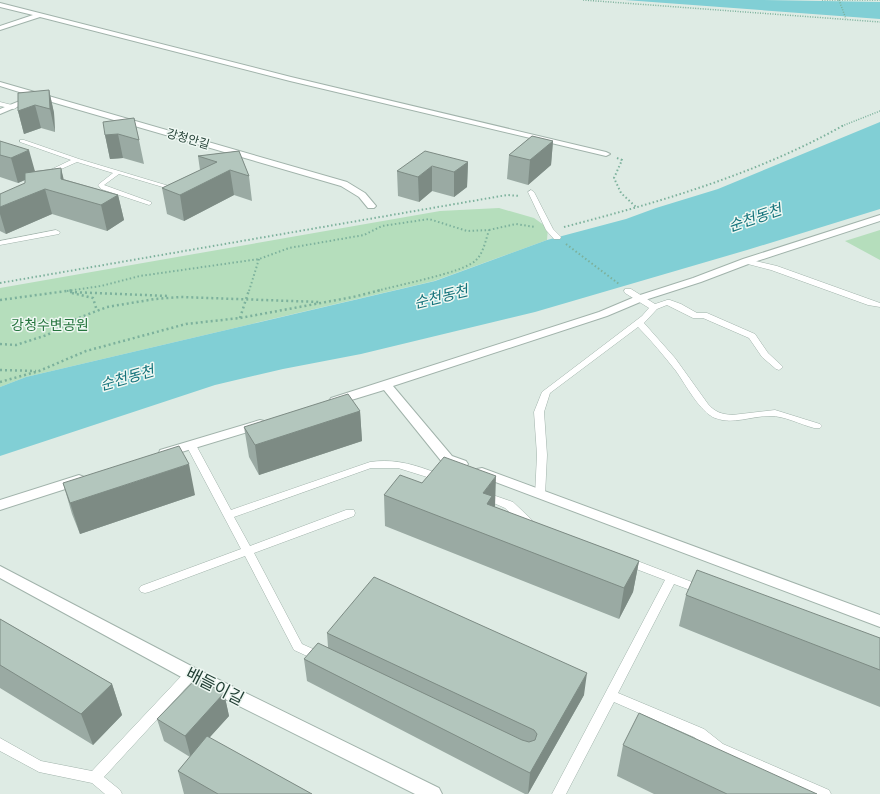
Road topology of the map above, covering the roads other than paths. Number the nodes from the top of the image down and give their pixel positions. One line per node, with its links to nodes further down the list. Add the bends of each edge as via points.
1 (0, 5): 2 (street)
2 (41, 15): 3 (street); 10 (street, via 290,79)
3 (0, 28)
4 (0, 84): 5 (street, 강청안길)
5 (38, 96): 7 (street); 17 (street, 강청안길, via 344,184 362,195)
6 (0, 104): 7 (lane)
7 (14, 107): 8 (street)
8 (0, 112)
9 (22, 141): 11 (lane)
10 (606, 154)
11 (77, 160): 12 (lane); 13 (lane)
12 (119, 172): 14 (lane); 16 (lane, via 101,185 103,188)
13 (42, 176)
14 (176, 189)
15 (533, 195): 20 (lane)
16 (149, 203)
17 (371, 206)
18 (880, 218): 22 (street)
19 (56, 232): 21 (lane)
20 (556, 237)
21 (0, 243)
22 (747, 261): 24 (street); 25 (lane)
23 (628, 291): 24 (lane)
24 (641, 298): 26 (lane); 29 (street, via 603,314)
25 (880, 305)
26 (654, 307): 27 (lane); 28 (lane, via 667,302 696,316 704,315 752,336 764,355)
27 (639, 323): 32 (lane, via 654,338 710,412 726,418 775,413); 38 (lane, via 546,392 539,412 542,463)
28 (779, 367)
29 (386, 385): 30 (street); 38 (street, via 447,459)
30 (326, 404)
31 (274, 420): 33 (street)
32 (816, 426)
33 (191, 445): 34 (street); 41 (lane)
34 (154, 457)
35 (88, 478): 39 (street)
36 (450, 482): 41 (lane, via 396,463 383,463 370,465)
37 (472, 491): 42 (lane, via 509,505 528,524)
38 (540, 495): 49 (street)
39 (0, 505)
40 (350, 513): 43 (lane)
41 (228, 515): 43 (lane)
42 (542, 529)
43 (247, 551): 47 (lane); 50 (lane, via 298,647)
44 (614, 557): 46 (lane)
45 (0, 571): 51 (street, 배들이길)
46 (672, 578): 48 (lane); 52 (lane)
47 (145, 589)
48 (709, 593)
49 (880, 621)
50 (334, 664)
51 (191, 674): 54 (lane); 56 (street, 배들이길)
52 (611, 695): 57 (lane); 58 (lane, via 700,733 718,748)
53 (0, 744): 54 (lane, via 39,766)
54 (95, 778): 55 (lane)
55 (115, 794)
56 (433, 794)
57 (559, 794)
58 (824, 794)

